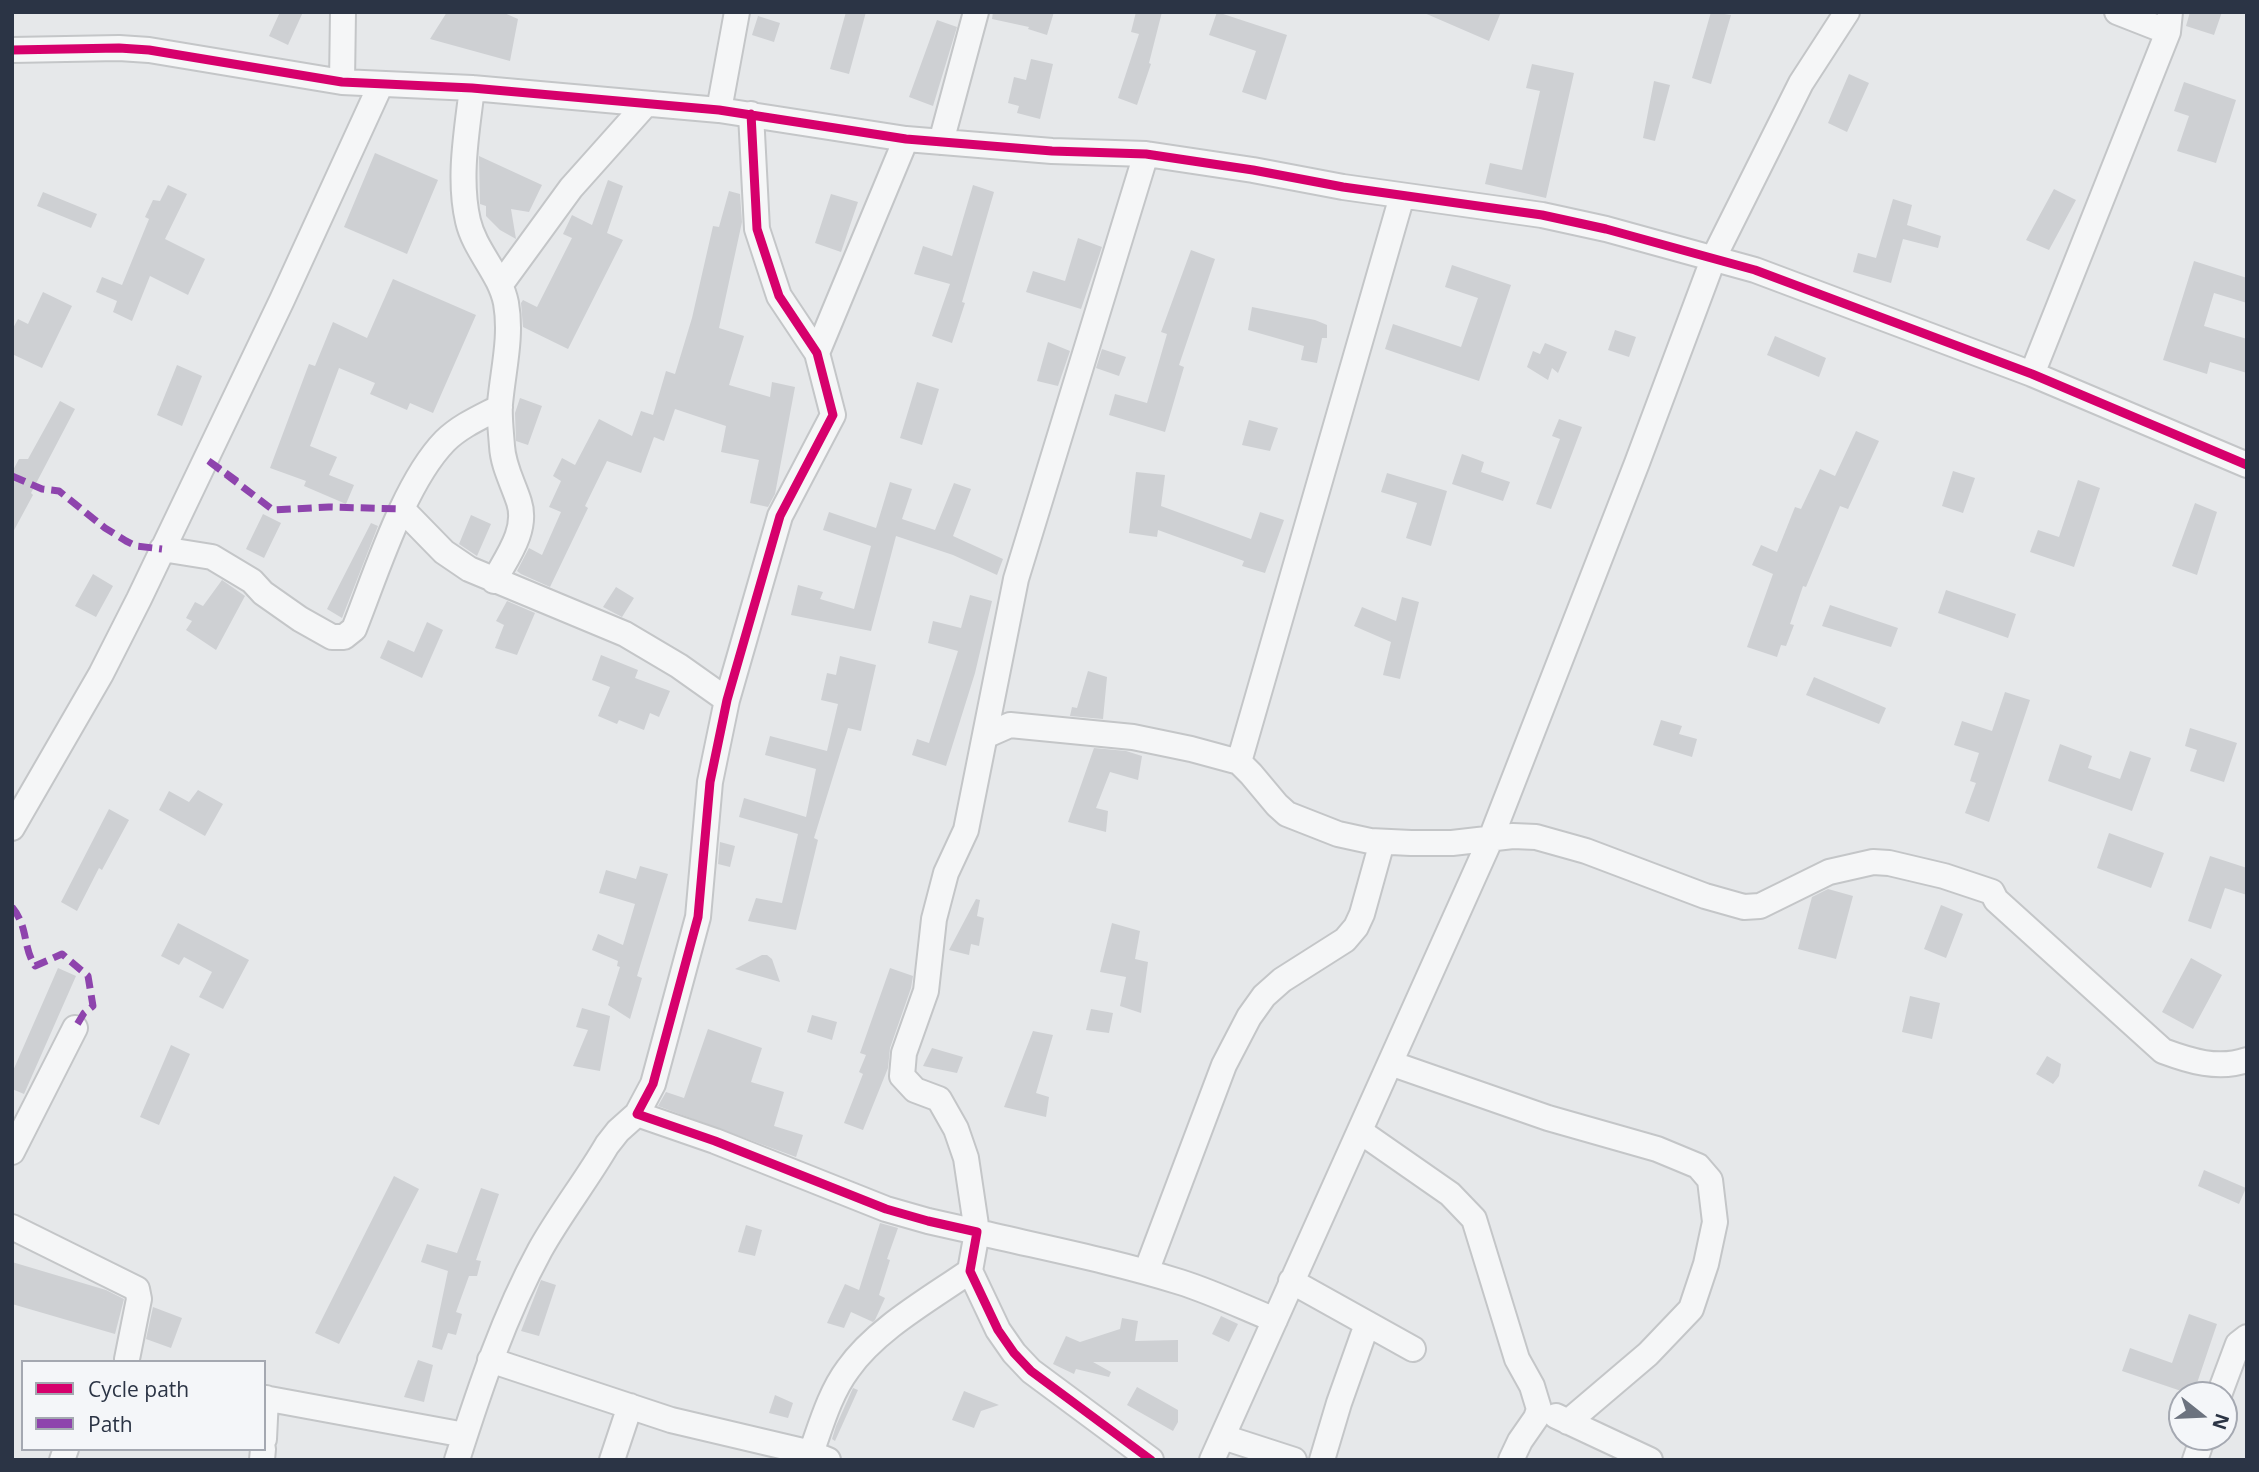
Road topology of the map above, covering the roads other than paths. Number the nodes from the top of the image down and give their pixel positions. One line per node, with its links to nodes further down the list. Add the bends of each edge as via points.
1 (343, 12): 8 (street)
2 (737, 12): 12 (street)
3 (976, 12): 15 (street)
4 (1847, 12): 18 (street, via 1801,83)
5 (2117, 12): 6 (street)
6 (2169, 22): 21 (street)
7 (12, 50): 8 (street, via 149,50)
8 (342, 82): 9 (street)
9 (382, 84): 10 (street); 25 (street)
10 (472, 88): 11 (street); 19 (street, via 464,159 468,222)
11 (646, 104): 12 (street); 19 (street, via 571,188)
12 (719, 110): 13 (street)
13 (751, 114): 14 (street); 20 (street, via 757,229 779,296)
14 (906, 139): 15 (street); 20 (street)
15 (942, 142): 16 (street)
16 (1146, 154): 17 (street); 28 (street, via 1016,579)
17 (1402, 196): 18 (street, via 1553,217); 29 (street)
18 (1714, 257): 21 (street); 31 (street)
19 (501, 284): 22 (street, via 508,324)
20 (817, 353): 27 (street, via 833,415 780,516)
21 (2032, 373): 23 (street)
22 (500, 407): 24 (street, via 445,441); 26 (street, via 505,466 519,502 521,525)
23 (2247, 465)
24 (402, 509): 25 (street, via 354,629 344,637 332,637 300,619 212,557); 26 (street, via 444,552)
25 (163, 549): 30 (street, via 101,674)
26 (494, 581): 27 (street, via 625,634)
27 (727, 700): 36 (street, via 710,782 698,917 653,1084)
28 (985, 736): 29 (street, via 1010,725 1095,732); 40 (street, via 966,830 946,873 934,919 926,991 904,1053 902,1076 915,1090 939,1098 956,1129)
29 (1239, 762): 32 (street, via 1287,814 1338,834)
30 (12, 828)
31 (1491, 838): 32 (street, via 1452,843); 34 (street, via 1536,837 1750,908 1829,872 1873,862 1944,876 1992,892 2163,1051 2196,1063); 35 (street)
32 (1382, 842): 42 (street, via 1356,926 1345,940 1282,980 1249,1017 1224,1065)
33 (75, 1028): 38 (street)
34 (2247, 1060)
35 (1390, 1063): 37 (street); 54 (street, via 1548,1118 1657,1149 1698,1166 1710,1180 1716,1222 1691,1309 1648,1354)
36 (637, 1114): 40 (street, via 887,1209); 49 (street, via 607,1145 541,1248)
37 (1361, 1132): 43 (street); 53 (street, via 1450,1194 1474,1219 1517,1359)
38 (12, 1152)
39 (12, 1227): 48 (street, via 137,1289 139,1299)
40 (977, 1232): 41 (street); 42 (street)
41 (970, 1271): 58 (street, via 896,1323 848,1369 830,1402); 61 (street, via 998,1329 1031,1371)
42 (1146, 1272): 44 (street)
43 (1292, 1281): 44 (street); 45 (street)
44 (1275, 1320): 56 (street)
45 (1367, 1324): 47 (street); 64 (street)
46 (2247, 1338): 50 (street, via 2238,1344)
47 (1413, 1349)
48 (125, 1360)
49 (490, 1360): 52 (street); 55 (street)
50 (2224, 1381)
51 (266, 1398): 55 (street)
52 (630, 1406): 57 (street); 60 (street)
53 (1539, 1409): 54 (street); 65 (street)
54 (1569, 1422): 66 (street)
55 (465, 1435): 59 (street)
56 (1223, 1437): 62 (street); 63 (street)
57 (769, 1452): 58 (street)
58 (820, 1456)
59 (457, 1460)
60 (612, 1460)
61 (1151, 1460)
62 (1212, 1460)
63 (1294, 1460)
64 (1322, 1460)
65 (1511, 1460)
66 (1650, 1460)

